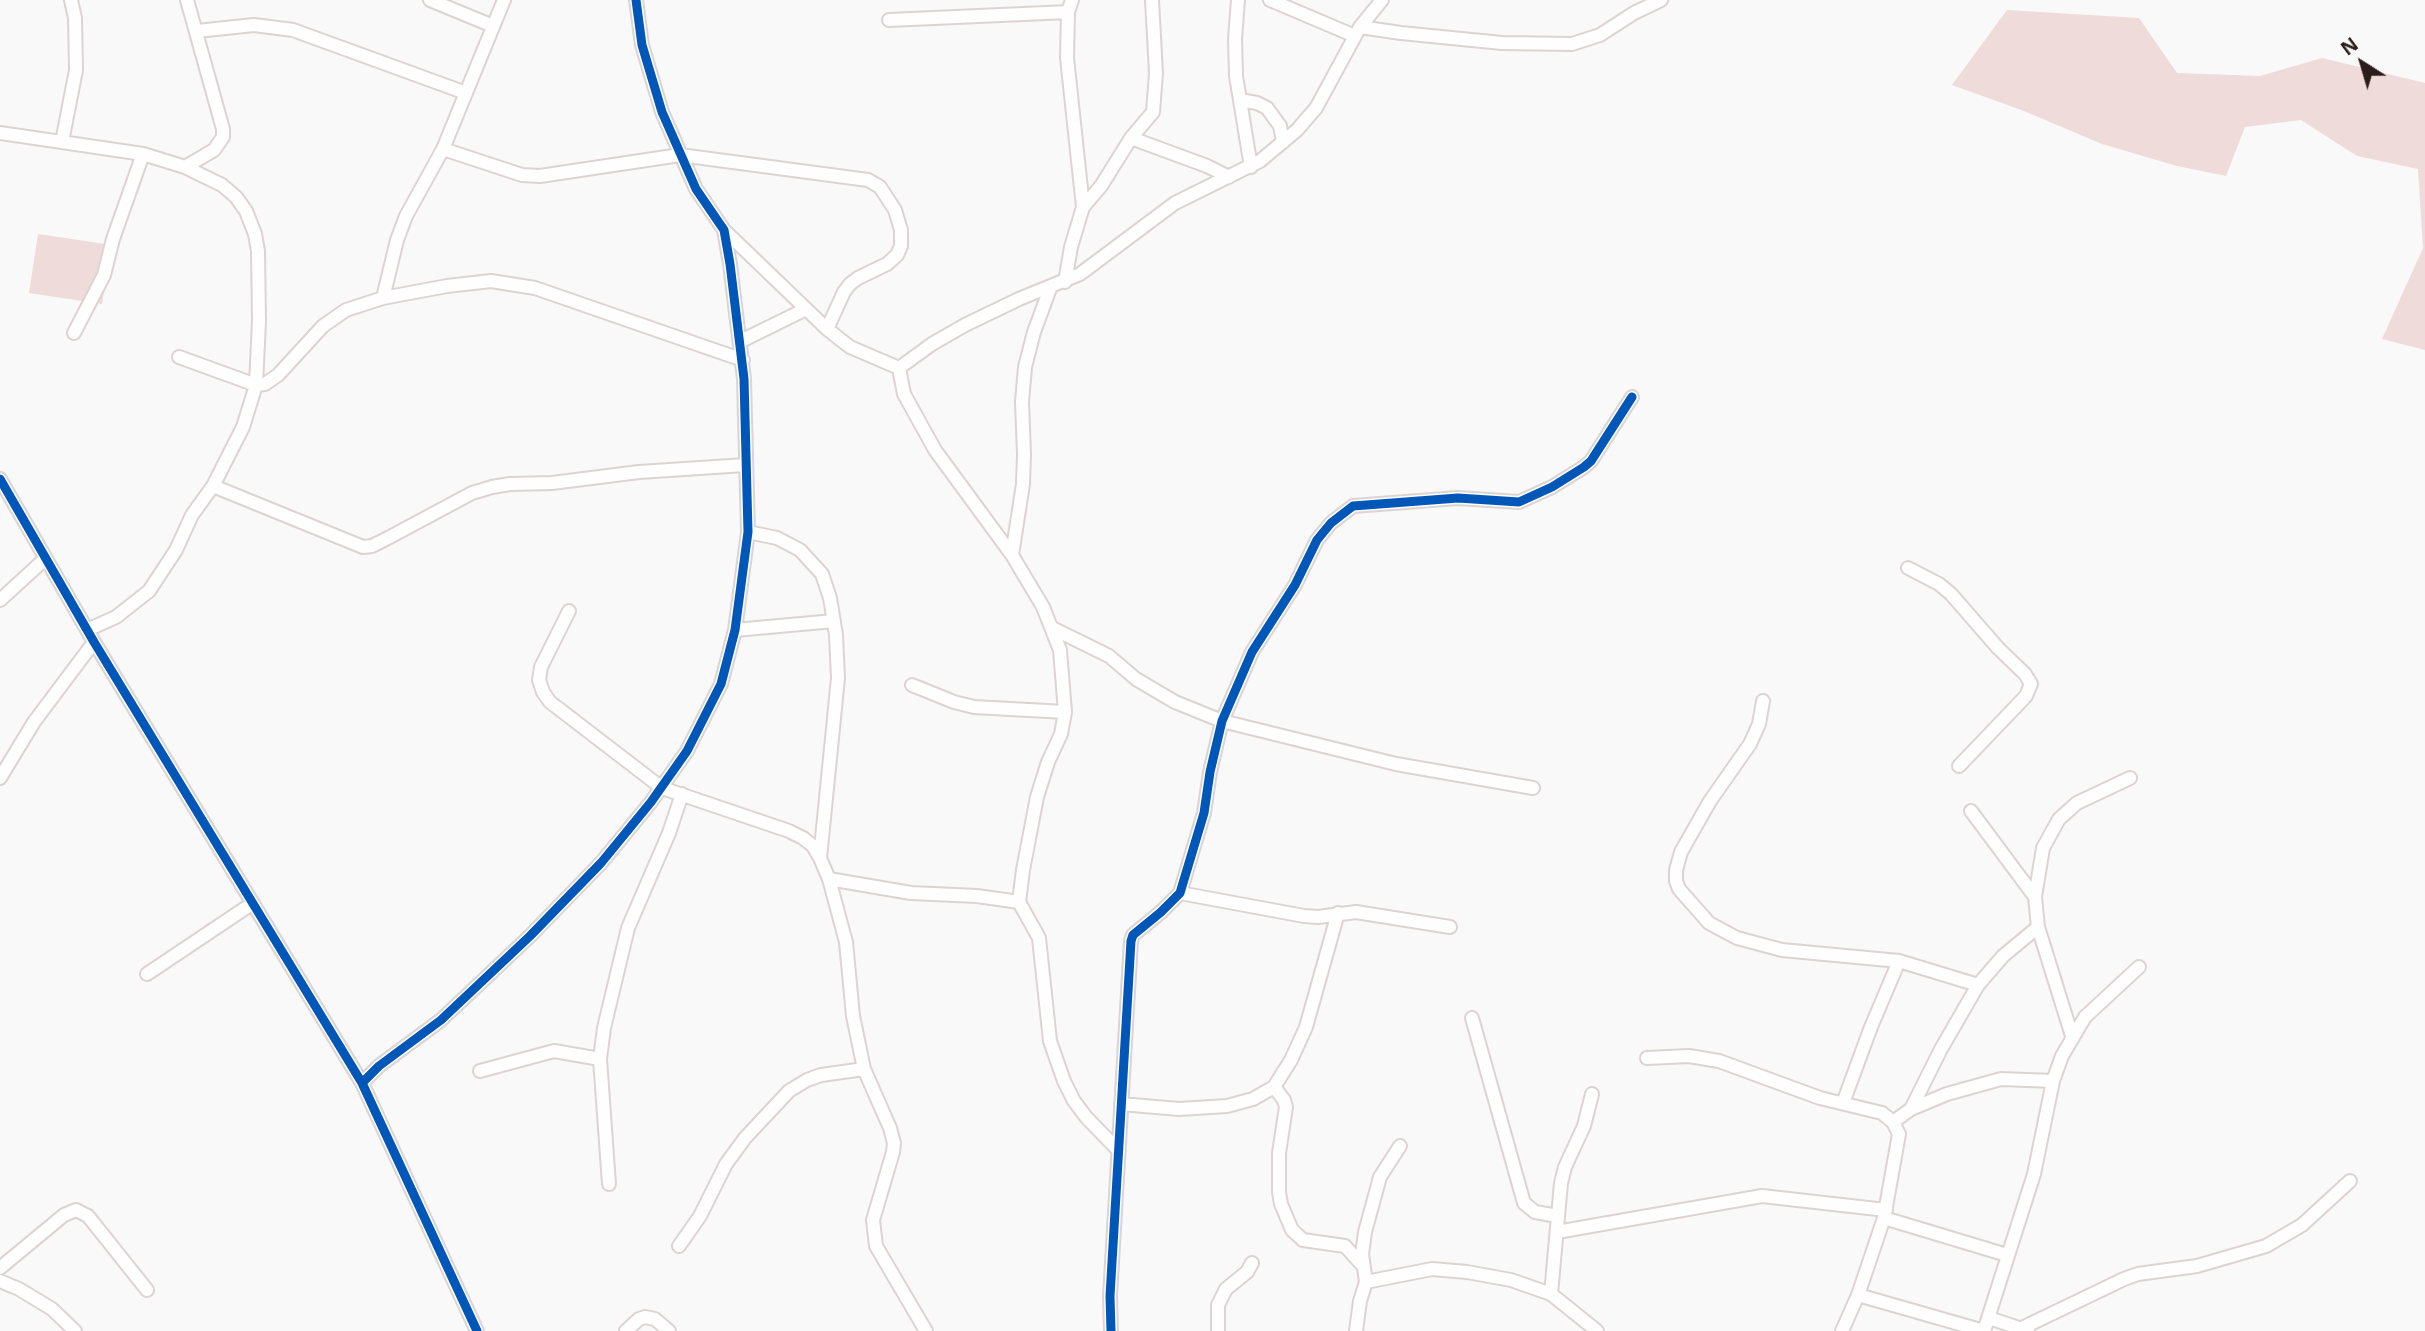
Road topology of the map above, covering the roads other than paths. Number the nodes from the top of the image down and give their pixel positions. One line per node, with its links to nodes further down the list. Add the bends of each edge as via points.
1 (71, 0): 21 (street, via 76,70)
2 (187, 0): 15 (street)
3 (430, 0): 14 (street)
4 (504, 0): 14 (street)
5 (1152, 0): 20 (street, via 1153,112)
6 (1238, 0): 18 (street, via 1235,38)
7 (1270, 0): 16 (street)
8 (1382, 0): 12 (street)
9 (1661, 0): 16 (street, via 1600,35 1572,44)
10 (635, 1): 25 (street, via 651,80)
11 (1070, 6): 13 (street); 29 (street, via 1067,58)
12 (1373, 6): 16 (street)
13 (889, 20)
14 (493, 26): 17 (street)
15 (197, 31): 17 (street, via 254,25 293,30); 26 (street, via 223,136 214,150)
16 (1357, 31): 22 (street, via 1316,108)
17 (466, 93): 23 (street)
18 (1240, 100): 22 (street, via 1268,108 1280,126); 27 (street)
19 (0, 133): 21 (street)
20 (1131, 138): 28 (street); 29 (street)
21 (62, 142): 24 (street)
22 (1283, 142): 27 (street)
23 (443, 149): 25 (street, via 514,173 540,176); 33 (street, via 406,216)
24 (143, 154): 26 (street); 36 (street, via 104,275)
25 (680, 155): 30 (street); 35 (street, via 868,180 880,187 895,210 901,246 887,264 850,284)
26 (185, 167): 41 (street, via 236,197 255,234)
27 (1251, 167): 28 (street)
28 (1229, 177): 31 (street, via 1175,203)
29 (1083, 207): 31 (street)
30 (724, 230): 34 (street); 37 (street)
31 (1065, 282): 32 (street)
32 (1051, 286): 40 (street, via 948,334); 48 (street, via 1025,367 1023,484)
33 (383, 298): 39 (street, via 475,282 507,282); 41 (street, via 340,314 271,381)
34 (806, 309): 35 (street); 37 (street)
35 (827, 329): 40 (street, via 850,347)
36 (74, 333)
37 (741, 341): 39 (street)
38 (179, 357): 41 (street)
39 (743, 360): 43 (street)
40 (900, 368): 48 (street, via 904,394 928,439)
41 (256, 385): 45 (street, via 243,427)
42 (1632, 397): 61 (street, via 1591,461 1534,496 1519,502 1458,498 1359,504 1341,514 1317,540 1295,585 1252,652)
43 (745, 465): 45 (street, via 492,487 363,547); 47 (street)
44 (0, 479): 46 (street)
45 (213, 486): 55 (street, via 149,591 116,617)
46 (5, 495): 49 (street)
47 (748, 532): 53 (street, via 790,543 807,556 826,582); 56 (street)
48 (1012, 555): 54 (street)
49 (45, 559): 51 (street); 55 (street)
50 (1908, 568): 62 (street, via 1951,594 2031,684 2026,696)
51 (0, 600)
52 (569, 611): 65 (street, via 541,667 543,692)
53 (834, 621): 56 (street); 69 (street, via 838,678)
54 (1052, 628): 60 (street, via 1060,650); 61 (street, via 1109,656 1175,702)
55 (87, 630): 57 (street)
56 (735, 630): 65 (street, via 721,684)
57 (94, 642): 63 (street, via 34,722); 74 (street)
58 (912, 685): 60 (street, via 974,707)
59 (1763, 701): 78 (street, via 1750,744 1681,852 1675,881 1679,889 1709,923 1737,938 1782,950)
60 (1065, 712): 73 (street, via 1037,797)
61 (1222, 721): 66 (street, via 1396,764); 71 (street, via 1204,813)
62 (1959, 766)
63 (0, 778)
64 (2130, 779): 72 (street, via 2077,803 2059,819 2043,848)
65 (662, 788): 67 (street); 89 (street, via 601,863 530,936 440,1020)
66 (1533, 788)
67 (682, 794): 69 (street, via 789,831 813,846); 85 (street, via 628,928)
68 (1971, 811): 72 (street)
69 (820, 858): 70 (street)
70 (829, 879): 73 (street, via 911,893); 86 (street, via 846,942)
71 (1180, 893): 75 (street, via 1304,916); 93 (street, via 1131,941)
72 (2035, 897): 77 (street)
73 (1019, 902): 97 (street, via 1039,938 1050,1041 1064,1081 1086,1117)
74 (253, 903): 80 (street); 89 (street)
75 (1338, 913): 76 (street); 90 (street, via 1306,1027)
76 (1450, 927)
77 (2038, 927): 81 (street); 83 (street)
78 (1899, 961): 81 (street); 92 (street)
79 (2138, 967): 83 (street)
80 (147, 974)
81 (1978, 985): 94 (street)
82 (1472, 1018): 101 (street, via 1524,1203 1535,1212)
83 (2072, 1036): 88 (street)
84 (1647, 1058): 92 (street, via 1706,1058)
85 (600, 1059): 87 (street, via 554,1051); 99 (street)
86 (863, 1069): 103 (street, via 821,1075 789,1091 726,1164 700,1216); 119 (street, via 894,1143 873,1220 876,1246)
87 (480, 1071)
88 (2053, 1080): 94 (street, via 2001,1079); 104 (street, via 2034,1174)
89 (362, 1083): 116 (street)
90 (1274, 1087): 93 (street, via 1253,1100 1227,1106 1179,1109); 106 (street, via 1286,1107 1279,1192 1292,1230 1303,1240 1345,1246)
91 (1592, 1094): 101 (street, via 1584,1126 1565,1167)
92 (1843, 1103): 95 (street, via 1882,1113)
93 (1121, 1104): 97 (street)
94 (1911, 1109): 95 (street)
95 (1893, 1122): 100 (street, via 1899,1134)
96 (1400, 1146): 106 (street, via 1376,1188 1362,1247)
97 (1119, 1151): 120 (street)
98 (2350, 1181): 114 (street, via 2302,1225 2266,1246 2197,1266 2138,1274)
99 (609, 1184)
100 (1885, 1214): 102 (street, via 1762,1196); 104 (street); 112 (street)
101 (1558, 1216): 102 (street)
102 (1557, 1231): 111 (street)
103 (679, 1245)
104 (2007, 1255): 113 (street)
105 (1252, 1263): 121 (street, via 1226,1289 1218,1305)
106 (1364, 1267): 109 (street)
107 (0, 1268): 110 (street, via 76,1210 88,1216)
108 (0, 1281): 115 (street, via 52,1309)
109 (1366, 1282): 111 (street, via 1448,1270 1520,1282); 122 (street)
110 (147, 1290)
111 (1551, 1294): 123 (street)
112 (1858, 1295): 124 (street); 125 (street)
113 (1989, 1318): 114 (street); 125 (street)
114 (2025, 1329)
115 (75, 1331)
116 (477, 1331)
117 (626, 1331): 118 (street, via 645,1317)
118 (668, 1331)
119 (926, 1331)
120 (1111, 1331)
121 (1218, 1331)
122 (1356, 1331)
123 (1597, 1331)
124 (1842, 1331)
125 (1984, 1331)

